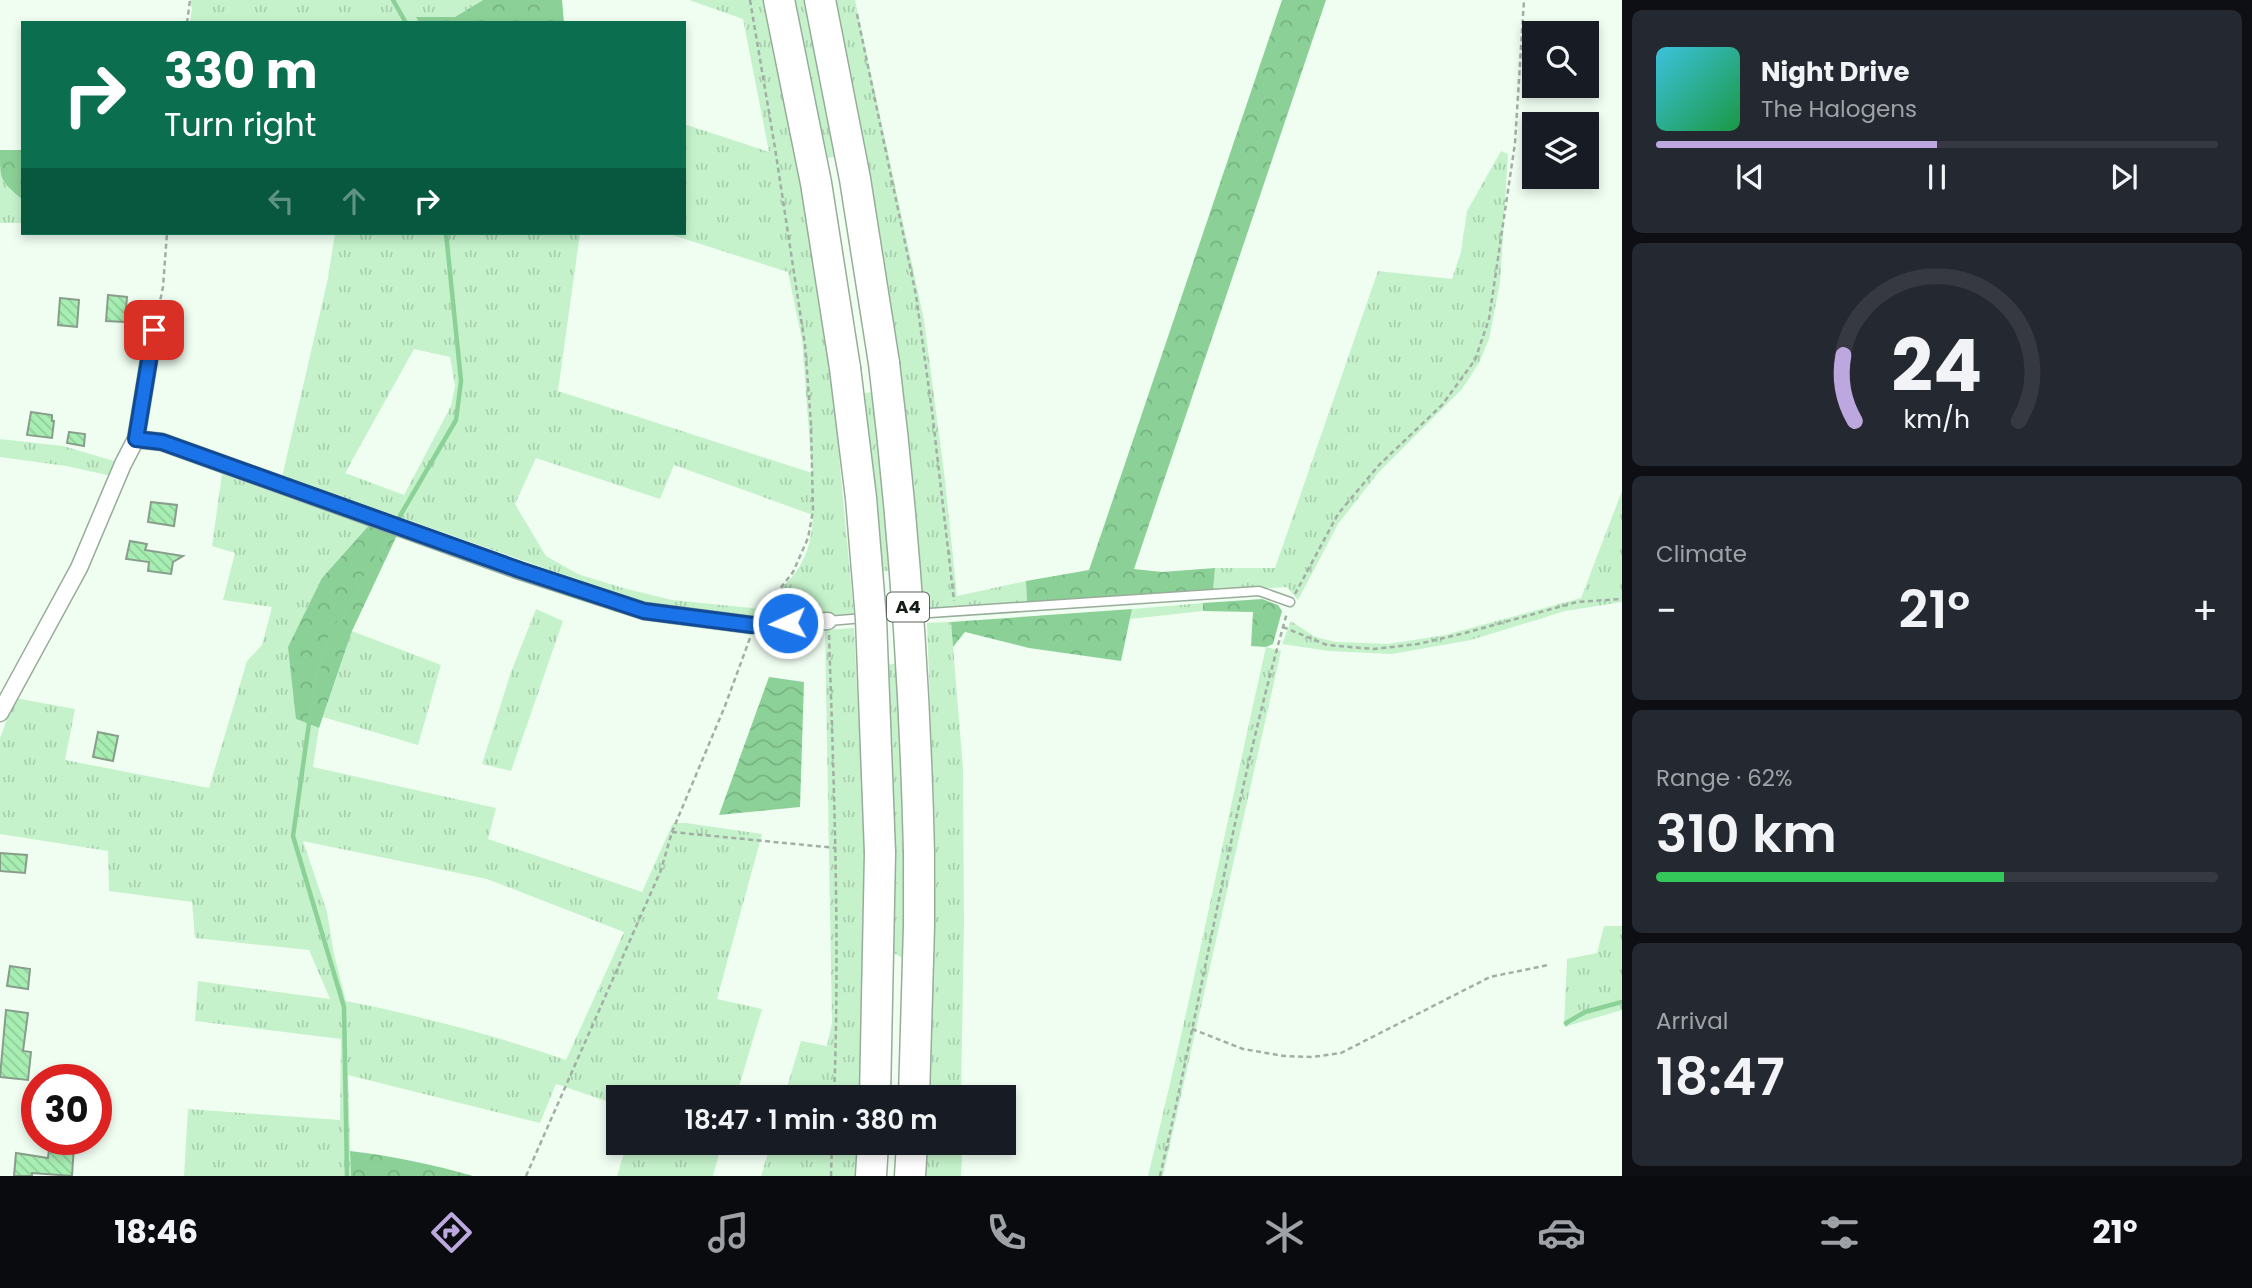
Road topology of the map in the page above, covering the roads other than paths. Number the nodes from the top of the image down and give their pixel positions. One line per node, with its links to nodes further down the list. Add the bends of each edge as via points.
1 (779, 0): 10 (highway, A4, bridge, via 816,183 861,498 871,619 880,853)
2 (820, 0): 11 (highway, A4, bridge, via 855,178 884,363 904,552 919,852)
3 (154, 330): 4 (street)
4 (136, 439): 8 (street, via 162,442 644,611 760,624); 9 (street, via 79,568)
5 (1290, 602): 6 (lane, via 1259,591)
6 (904, 615)
7 (879, 617): 8 (lane)
8 (828, 621)
9 (0, 713)
10 (875, 1085)
11 (914, 1085)
12 (872, 1155): 14 (highway)
13 (911, 1155): 15 (highway)
14 (871, 1176)
15 (910, 1176)

